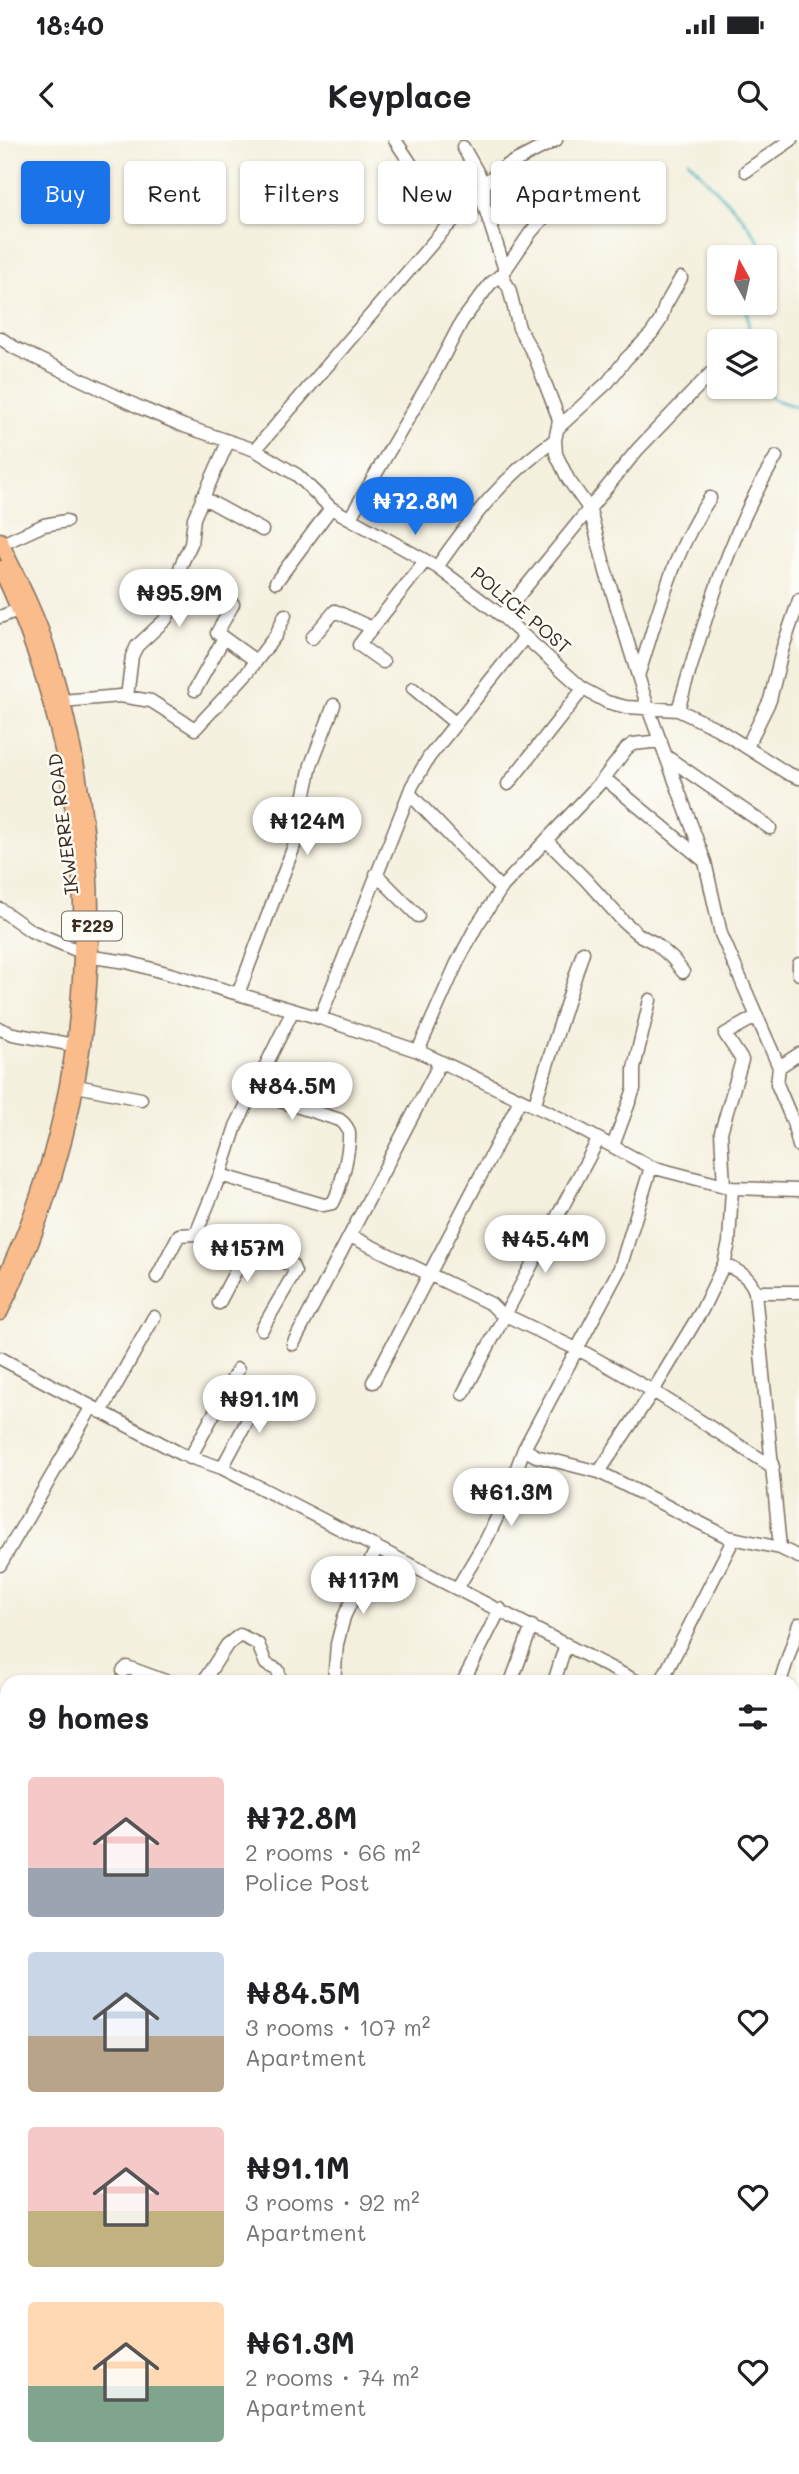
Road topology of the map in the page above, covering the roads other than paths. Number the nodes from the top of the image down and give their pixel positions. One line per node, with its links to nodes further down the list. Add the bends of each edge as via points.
1 (395, 140): 5 (street)
2 (556, 140): 7 (street, via 506,166)
3 (792, 140): 6 (street)
4 (463, 147): 7 (street)
5 (409, 161)
6 (746, 172)
7 (484, 184): 8 (street); 11 (street, via 484,205)
8 (477, 194)
9 (450, 224): 17 (street)
10 (538, 224): 11 (street)
11 (503, 273): 15 (street, via 519,328 557,414); 23 (street, via 462,321)
12 (681, 278): 15 (street, via 651,334)
13 (0, 338): 16 (street, POLICE POST, via 75,378)
14 (707, 377): 22 (street, via 638,449)
15 (557, 433): 22 (street, via 556,454); 27 (street, via 503,482)
16 (228, 442): 17 (street, POLICE POST); 19 (street)
17 (255, 450): 21 (street, POLICE POST, via 297,475)
18 (776, 457): 50 (street, via 722,570)
19 (202, 497): 25 (street); 46 (street, via 170,611 132,656)
20 (710, 498): 42 (street, via 671,570)
21 (331, 508): 23 (street, POLICE POST); 29 (street)
22 (590, 510): 34 (street); 42 (street)
23 (350, 518): 27 (street, POLICE POST)
24 (66, 521): 26 (street)
25 (262, 530)
26 (1, 542): 47 (main road, IKWERRE ROAD / F229, via 32,607)
27 (431, 564): 34 (street, POLICE POST); 36 (street)
28 (0, 568): 32 (main road, F229)
29 (275, 582)
30 (799, 600): 53 (street, via 769,700)
31 (233, 604): 38 (street, via 217,633)
32 (19, 611): 35 (street); 67 (main road, F229, via 54,716 71,795)
33 (285, 615): 40 (street)
34 (502, 616): 37 (street, POLICE POST)
35 (0, 617)
36 (372, 628): 39 (street, via 335,611); 41 (street, via 359,645)
37 (525, 637): 44 (street, POLICE POST); 51 (street)
38 (224, 638): 40 (street); 45 (street)
39 (312, 638)
40 (256, 662): 46 (street, via 195,729 151,701)
41 (383, 662)
42 (639, 673): 49 (street)
43 (413, 688): 51 (street)
44 (583, 689): 49 (street, POLICE POST, via 607,702); 57 (street)
45 (195, 690)
46 (127, 697): 47 (street)
47 (62, 701): 67 (main road, IKWERRE ROAD / F229, via 73,741 88,846)
48 (334, 705): 71 (street, via 311,765 294,846)
49 (648, 708): 50 (street, POLICE POST); 52 (street)
50 (677, 710): 53 (street, POLICE POST)
51 (456, 723): 58 (street)
52 (662, 741): 54 (street); 55 (street, via 633,744)
53 (747, 747): 56 (street, POLICE POST)
54 (667, 757): 59 (street); 61 (street)
55 (604, 778): 60 (street); 61 (street)
56 (799, 778)
57 (508, 784)
58 (409, 793): 62 (street); 63 (street)
59 (770, 828)
60 (547, 841): 63 (street); 69 (street, via 623,921 655,943)
61 (705, 862): 74 (street, via 721,934)
62 (376, 874): 65 (street); 75 (street)
63 (501, 890): 78 (street, via 457,963)
64 (0, 909): 67 (street, via 32,930)
65 (418, 916)
66 (583, 952): 86 (street)
67 (87, 954): 71 (street); 77 (main road, F229); 82 (main road, IKWERRE ROAD / F229)
68 (799, 964): 70 (street)
69 (683, 972)
70 (799, 974)
71 (239, 994): 73 (street)
72 (650, 1000): 88 (street, via 634,1068 634,1089)
73 (293, 1010): 75 (street); 83 (street)
74 (757, 1016): 81 (street); 92 (street, via 725,1034 742,1060 721,1132)
75 (320, 1018): 78 (street)
76 (0, 1030): 77 (street)
77 (74, 1045): 100 (main road, F229, via 49,1161)
78 (418, 1051): 80 (street)
79 (799, 1054): 81 (street)
80 (440, 1063): 85 (street); 95 (street)
81 (779, 1067): 89 (street, via 776,1084)
82 (77, 1086): 84 (street); 104 (main road, IKWERRE ROAD / F229, via 42,1216)
83 (252, 1092): 91 (street); 91 (street, via 340,1119 346,1125 348,1149 337,1195 324,1205)
84 (141, 1099)
85 (520, 1100): 86 (street); 98 (street)
86 (534, 1106): 87 (street)
87 (598, 1140): 88 (street); 105 (street)
88 (613, 1146): 90 (street)
89 (799, 1146)
90 (651, 1167): 92 (street); 109 (street, via 620,1269)
91 (220, 1175): 94 (street)
92 (728, 1187): 93 (street); 97 (street, via 729,1243)
93 (799, 1190)
94 (196, 1234): 96 (street); 99 (street, via 179,1235)
95 (350, 1236): 98 (street); 108 (street)
96 (247, 1249): 103 (street); 107 (street, via 295,1269)
97 (724, 1264): 101 (street, via 752,1282); 114 (street)
98 (429, 1274): 105 (street); 112 (street)
99 (157, 1277)
100 (0, 1287)
101 (755, 1292): 102 (street); 119 (street)
102 (799, 1292)
103 (219, 1303)
104 (0, 1313)
105 (507, 1314): 109 (street); 115 (street)
106 (155, 1317): 116 (street)
107 (262, 1329)
108 (293, 1344)
109 (577, 1349): 114 (street); 117 (street)
110 (0, 1358): 116 (street)
111 (238, 1369): 118 (street)
112 (373, 1382)
113 (279, 1384): 120 (street, via 260,1397)
114 (653, 1391): 119 (street); 121 (street)
115 (463, 1394)
116 (96, 1410): 118 (street); 126 (street)
117 (524, 1449): 121 (street); 127 (street, via 502,1507)
118 (190, 1458): 120 (street)
119 (773, 1466): 124 (street)
120 (222, 1468): 123 (street)
121 (599, 1472): 122 (street)
122 (734, 1538): 124 (street); 141 (street)
123 (377, 1547): 127 (street); 136 (street, via 344,1618)
124 (780, 1548): 125 (street)
125 (799, 1557)
126 (0, 1565)
127 (458, 1587): 128 (street)
128 (500, 1609): 130 (street); 137 (street)
129 (799, 1624): 142 (street)
130 (532, 1626): 131 (street); 138 (street)
131 (566, 1644): 139 (street); 140 (street)
132 (123, 1671): 133 (street, via 127,1667)
133 (149, 1675)
134 (208, 1675): 135 (street, via 240,1634 258,1644 266,1664)
135 (279, 1675)
136 (335, 1675)
137 (467, 1675)
138 (514, 1675)
139 (556, 1675)
140 (625, 1675)
141 (665, 1675)
142 (782, 1675)

